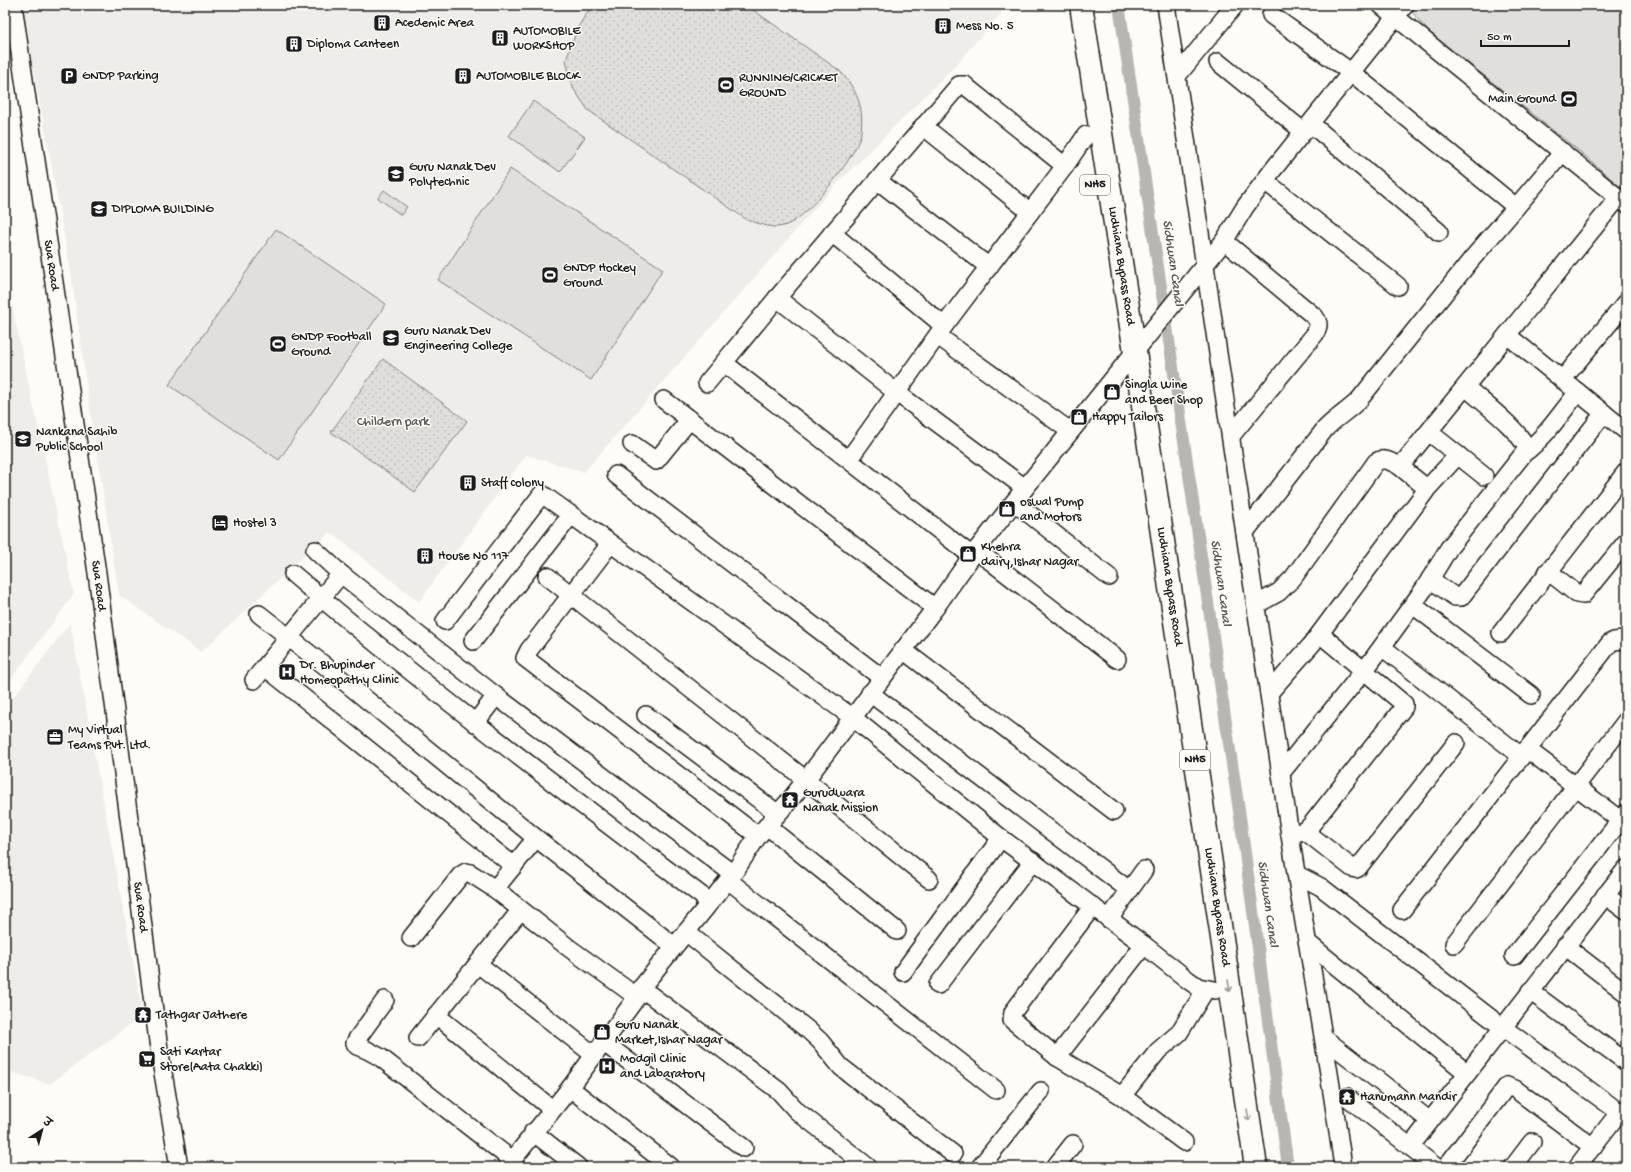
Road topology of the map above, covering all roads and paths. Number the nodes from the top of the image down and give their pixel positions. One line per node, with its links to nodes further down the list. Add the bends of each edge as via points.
1 (12, 5): 164 (street, Sua Road, via 97,573 159,1049)
2 (1067, 5): 14 (highway, Ludhiana Bypass Road / NH5)
3 (1081, 5): 32 (highway, Ludhiana Bypass Road / NH5)
4 (1166, 5): 11 (street)
5 (1235, 5): 11 (street)
6 (1381, 5): 7 (street)
7 (1401, 11): 10 (street); 15 (street)
8 (1271, 15): 10 (street)
9 (1218, 62): 13 (street)
10 (1352, 72): 13 (street); 20 (street)
11 (1177, 76): 26 (street)
12 (923, 126): 16 (street, via 955,88 964,85); 17 (street); 21 (street)
13 (1307, 128): 18 (street); 22 (street)
14 (1086, 135): 16 (street); 32 (highway, Ludhiana Bypass Road / NH5)
15 (1563, 152): 19 (street); 20 (street)
16 (1065, 166): 21 (street)
17 (877, 180): 23 (street); 25 (street)
18 (1265, 181): 24 (street); 27 (street)
19 (1622, 201): 31 (street)
20 (1516, 207): 58 (street, via 1359,400 1328,426)
21 (1030, 212): 25 (street)
22 (1439, 232)
23 (832, 234): 28 (street); 30 (street)
24 (1224, 241): 26 (street); 45 (street, via 1318,321 1315,334)
25 (989, 267): 30 (street)
26 (1202, 268): 32 (street); 45 (street)
27 (1398, 286)
28 (777, 298): 33 (street); 38 (street)
29 (1626, 303): 34 (street)
30 (941, 331): 38 (street); 43 (street)
31 (1507, 336): 34 (street); 36 (street)
32 (1134, 353): 43 (street); 135 (highway, Ludhiana Bypass Road / NH5); 171 (highway, Ludhiana Bypass Road / NH5, one-way to 171)
33 (724, 362): 35 (street); 49 (street)
34 (1562, 380): 37 (street)
35 (707, 383)
36 (1466, 387): 44 (street); 47 (street, via 1516,433)
37 (1578, 392): 40 (street); 47 (street, via 1543,436)
38 (897, 393): 49 (street); 54 (street)
39 (664, 400): 41 (street)
40 (1604, 413): 42 (street); 68 (street, via 1461,597 1455,597)
41 (690, 420): 46 (street, via 656,461); 73 (street)
42 (1624, 426)
43 (1070, 431): 54 (street)
44 (1429, 432): 48 (street); 50 (street, via 1404,462)
45 (1231, 436): 58 (street)
46 (632, 444)
47 (1528, 450): 68 (street, via 1449,548)
48 (1458, 455): 53 (street); 55 (street)
49 (848, 459): 62 (street)
50 (1398, 465): 55 (street); 71 (street, via 1382,459 1376,462 1293,578 1280,592)
51 (1626, 472): 63 (street)
52 (616, 475): 86 (street)
53 (1484, 476)
54 (1025, 488): 56 (street)
55 (1426, 490): 77 (street)
56 (1014, 502): 62 (street); 67 (street)
57 (571, 515): 60 (street); 75 (street, via 542,494); 80 (street)
58 (1245, 532): 71 (street)
59 (1626, 542): 63 (street, via 1583,595 1577,594)
60 (610, 544): 69 (street); 93 (street)
61 (315, 550): 65 (street)
62 (974, 553): 73 (street); 83 (street)
63 (1548, 571): 76 (street)
64 (293, 574): 70 (street)
65 (341, 574): 70 (street); 91 (street)
66 (547, 576): 69 (street)
67 (1109, 577)
68 (1430, 579): 72 (street)
69 (572, 596): 99 (street); 103 (street, via 525,658)
70 (321, 598): 78 (street); 95 (street)
71 (1256, 605): 89 (street)
72 (1413, 605): 81 (street); 90 (street)
73 (935, 608): 82 (street)
74 (259, 614): 78 (street)
75 (445, 621)
76 (1501, 633)
77 (1320, 634): 85 (street); 89 (street)
78 (289, 638): 84 (street); 105 (street)
79 (1625, 640): 97 (street, via 1610,643)
80 (473, 641)
81 (1382, 647): 85 (street); 97 (street)
82 (903, 650): 86 (street); 101 (street)
83 (1117, 659)
84 (265, 667): 87 (street); 108 (street)
85 (1364, 671): 98 (street); 104 (street, via 1404,704 1404,707 1311,825)
86 (882, 678): 88 (street)
87 (254, 680)
88 (870, 693): 93 (street); 115 (street)
89 (1269, 693): 98 (street)
90 (1531, 695)
91 (496, 696): 95 (street); 112 (street)
92 (646, 715): 103 (street)
93 (852, 717): 99 (street); 106 (street)
94 (1626, 721): 100 (street)
95 (475, 722): 117 (street)
96 (1456, 743): 104 (street, via 1358,868 1352,868)
97 (1524, 753): 100 (street); 119 (street)
98 (1281, 773): 104 (street)
99 (806, 780): 103 (street); 113 (street)
100 (1575, 787): 102 (street); 127 (street)
101 (1114, 811)
102 (1623, 816): 131 (street)
103 (767, 825): 112 (street); 123 (street)
104 (1297, 833): 111 (street)
105 (536, 838): 108 (street); 129 (street)
106 (1001, 838): 107 (street); 133 (street)
107 (1033, 860): 118 (street); 134 (street)
108 (514, 866): 114 (street)
109 (1626, 868): 116 (street)
110 (1144, 870): 115 (street)
111 (1296, 874): 126 (street); 141 (street, via 1321,887)
112 (730, 877): 117 (street); 149 (street)
113 (929, 879)
114 (495, 889): 120 (street); 125 (street, via 470,873 461,874)
115 (1129, 890): 122 (street)
116 (1605, 895): 121 (street); 130 (street)
117 (710, 902): 124 (street)
118 (1093, 906): 122 (street); 145 (street, via 1011,1016 1014,1022)
119 (1402, 910)
120 (520, 911): 132 (street); 137 (street, via 569,948)
121 (1626, 911)
122 (1109, 918): 128 (street)
123 (897, 931)
124 (686, 932): 129 (street); 162 (street, via 808,1030 841,1067)
125 (411, 938)
126 (1308, 943): 143 (street); 147 (street)
127 (1454, 944)
128 (1144, 945): 135 (street, via 1198,987); 145 (street)
129 (674, 946): 137 (street)
130 (1565, 946): 136 (street); 138 (street)
131 (1514, 956)
132 (478, 964): 140 (street); 144 (street)
133 (903, 972)
134 (938, 985)
135 (1210, 990): 151 (street, via 1179,1033 1158,1051); 170 (highway, Ludhiana Bypass Road / NH5)
136 (1530, 991): 141 (street); 146 (street)
137 (639, 992): 144 (street); 167 (street, via 774,1086 798,1111)
138 (1626, 993)
139 (385, 1000): 163 (street, via 357,1039 357,1046 380,1057)
140 (436, 1015): 142 (street); 153 (street)
141 (1502, 1027): 147 (street); 160 (street, via 1616,1108)
142 (418, 1038)
143 (1324, 1038): 154 (street); 172 (street)
144 (598, 1049): 148 (street); 161 (street)
145 (1057, 1057): 151 (street)
146 (1626, 1062)
147 (1467, 1073): 154 (street)
148 (570, 1088): 153 (street); 166 (street)
149 (996, 1090)
150 (1041, 1091): 168 (street)
151 (1122, 1096): 156 (street)
152 (1348, 1097): 159 (street)
153 (552, 1109): 155 (street)
154 (1430, 1121): 159 (street)
155 (533, 1132): 163 (street); 165 (street)
156 (1184, 1142)
157 (1532, 1142): 175 (street)
158 (1073, 1144): 169 (street)
159 (1410, 1146): 173 (street)
160 (1593, 1147): 174 (street, via 1516,1089 1507,1086); 176 (street)
161 (744, 1148)
162 (953, 1154)
163 (510, 1163)
164 (179, 1167)
165 (578, 1167)
166 (671, 1167)
167 (868, 1167)
168 (980, 1167)
169 (1055, 1167)
170 (1241, 1167)
171 (1256, 1167)
172 (1344, 1167)
173 (1436, 1167)
174 (1446, 1167)
175 (1513, 1167)
176 (1577, 1167)

